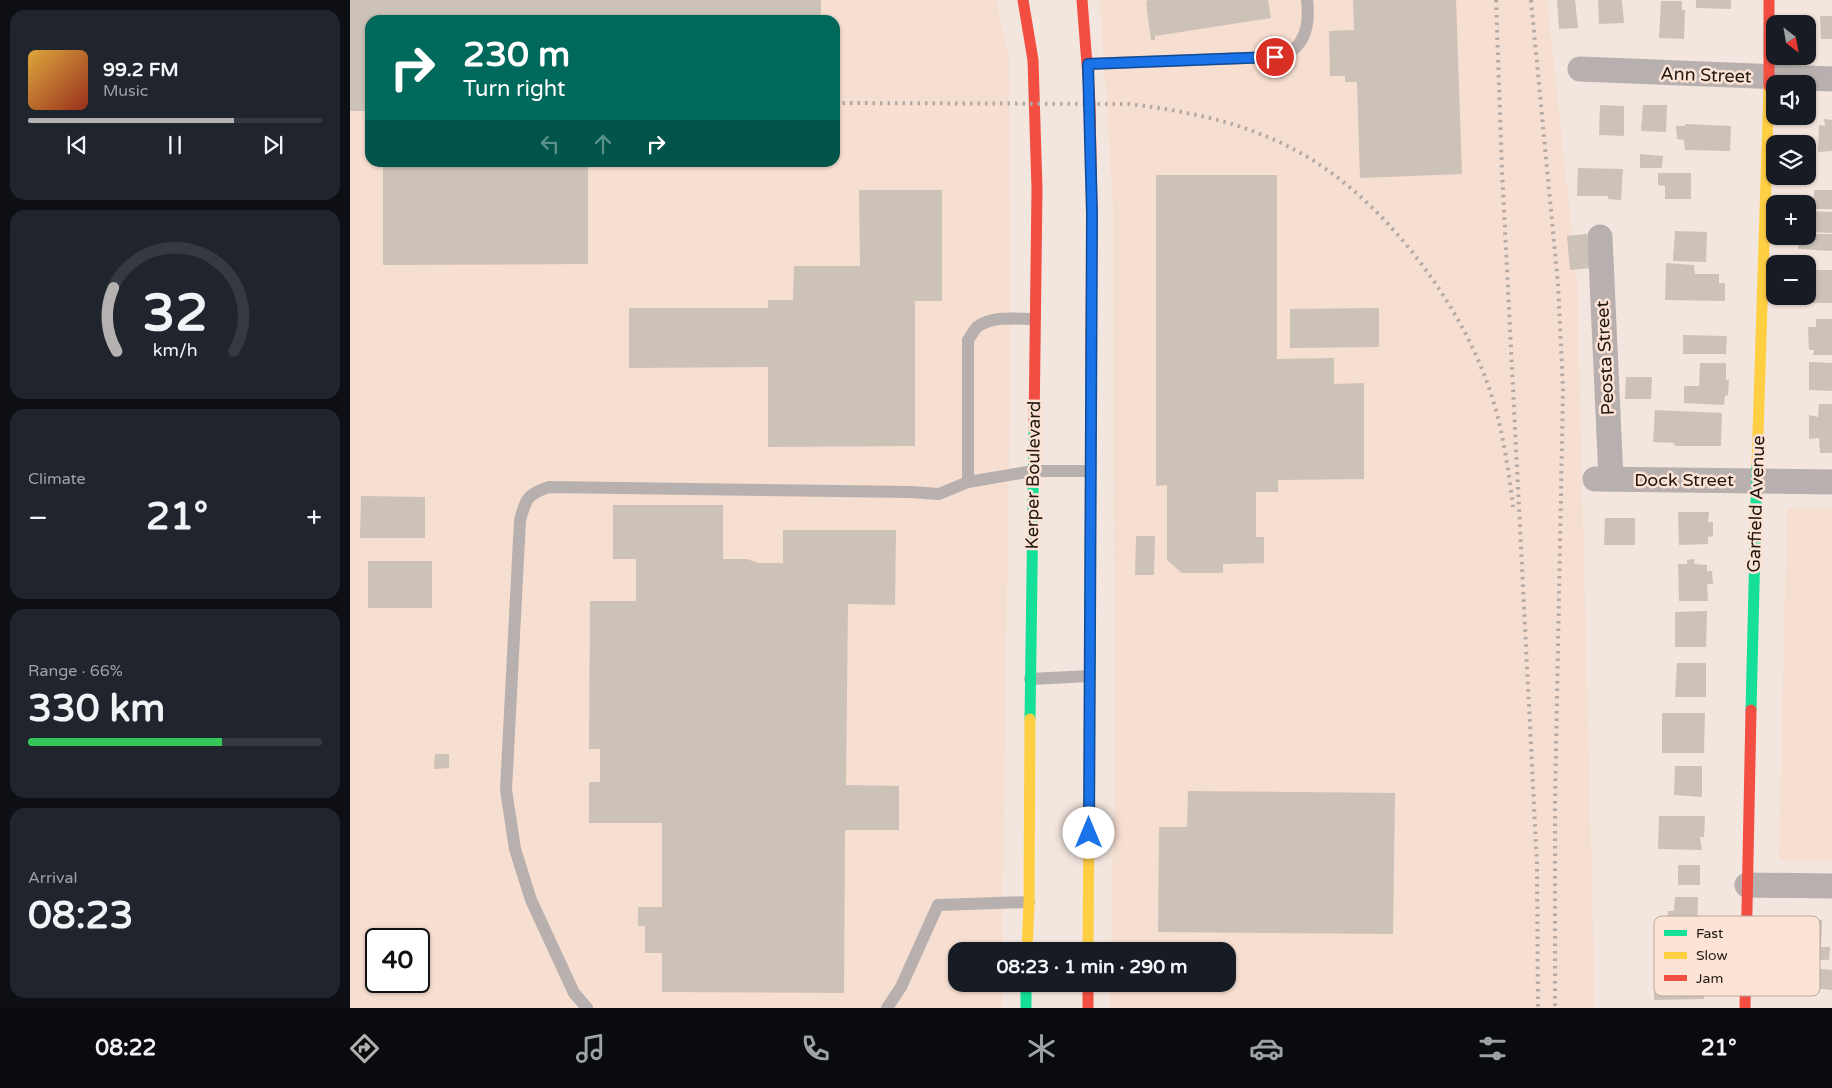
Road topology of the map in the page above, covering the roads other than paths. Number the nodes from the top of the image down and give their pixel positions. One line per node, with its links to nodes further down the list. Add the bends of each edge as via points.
1 (1023, 0): 13 (street, Kerper Boulevard, via 1033,60)
2 (1082, 0): 5 (street)
3 (1307, 0): 5 (lane, via 1309,17 1303,37 1293,50 1275,57)
4 (1769, 0): 7 (street, Garfield Avenue)
5 (1088, 64): 15 (street, via 1092,214)
6 (1580, 69): 8 (street, Ann Street)
7 (1769, 75)
8 (1766, 77)
9 (1816, 78): 10 (street, Ann Street)
10 (1832, 79)
11 (1767, 125): 17 (street, Garfield Avenue)
12 (1600, 237): 16 (street, Peosta Street)
13 (1035, 319): 14 (street, Kerper Boulevard); 18 (lane, via 989,321 976,327 968,340)
14 (1033, 471): 15 (lane); 18 (lane); 21 (street, Kerper Boulevard)
15 (1091, 472): 20 (street)
16 (1603, 479): 17 (street, Dock Street)
17 (1756, 480): 19 (street, Dock Street); 22 (street, Garfield Avenue)
18 (968, 482): 30 (lane, via 939,494 549,487 536,491 526,500 520,520 506,790 515,849 531,900 574,993)
19 (1832, 482)
20 (1090, 676): 21 (lane); 27 (street)
21 (1030, 679): 24 (street, Kerper Boulevard)
22 (1747, 885): 23 (street); 25 (street, Garfield Avenue)
23 (1832, 886)
24 (1029, 902): 26 (street, Kerper Boulevard); 31 (lane, via 938,905 901,987)
25 (1746, 916)
26 (1027, 942)
27 (1088, 942)
28 (1026, 992): 32 (street)
29 (1088, 992): 33 (street)
30 (587, 1008)
31 (887, 1008)
32 (1026, 1008)
33 (1088, 1008)

